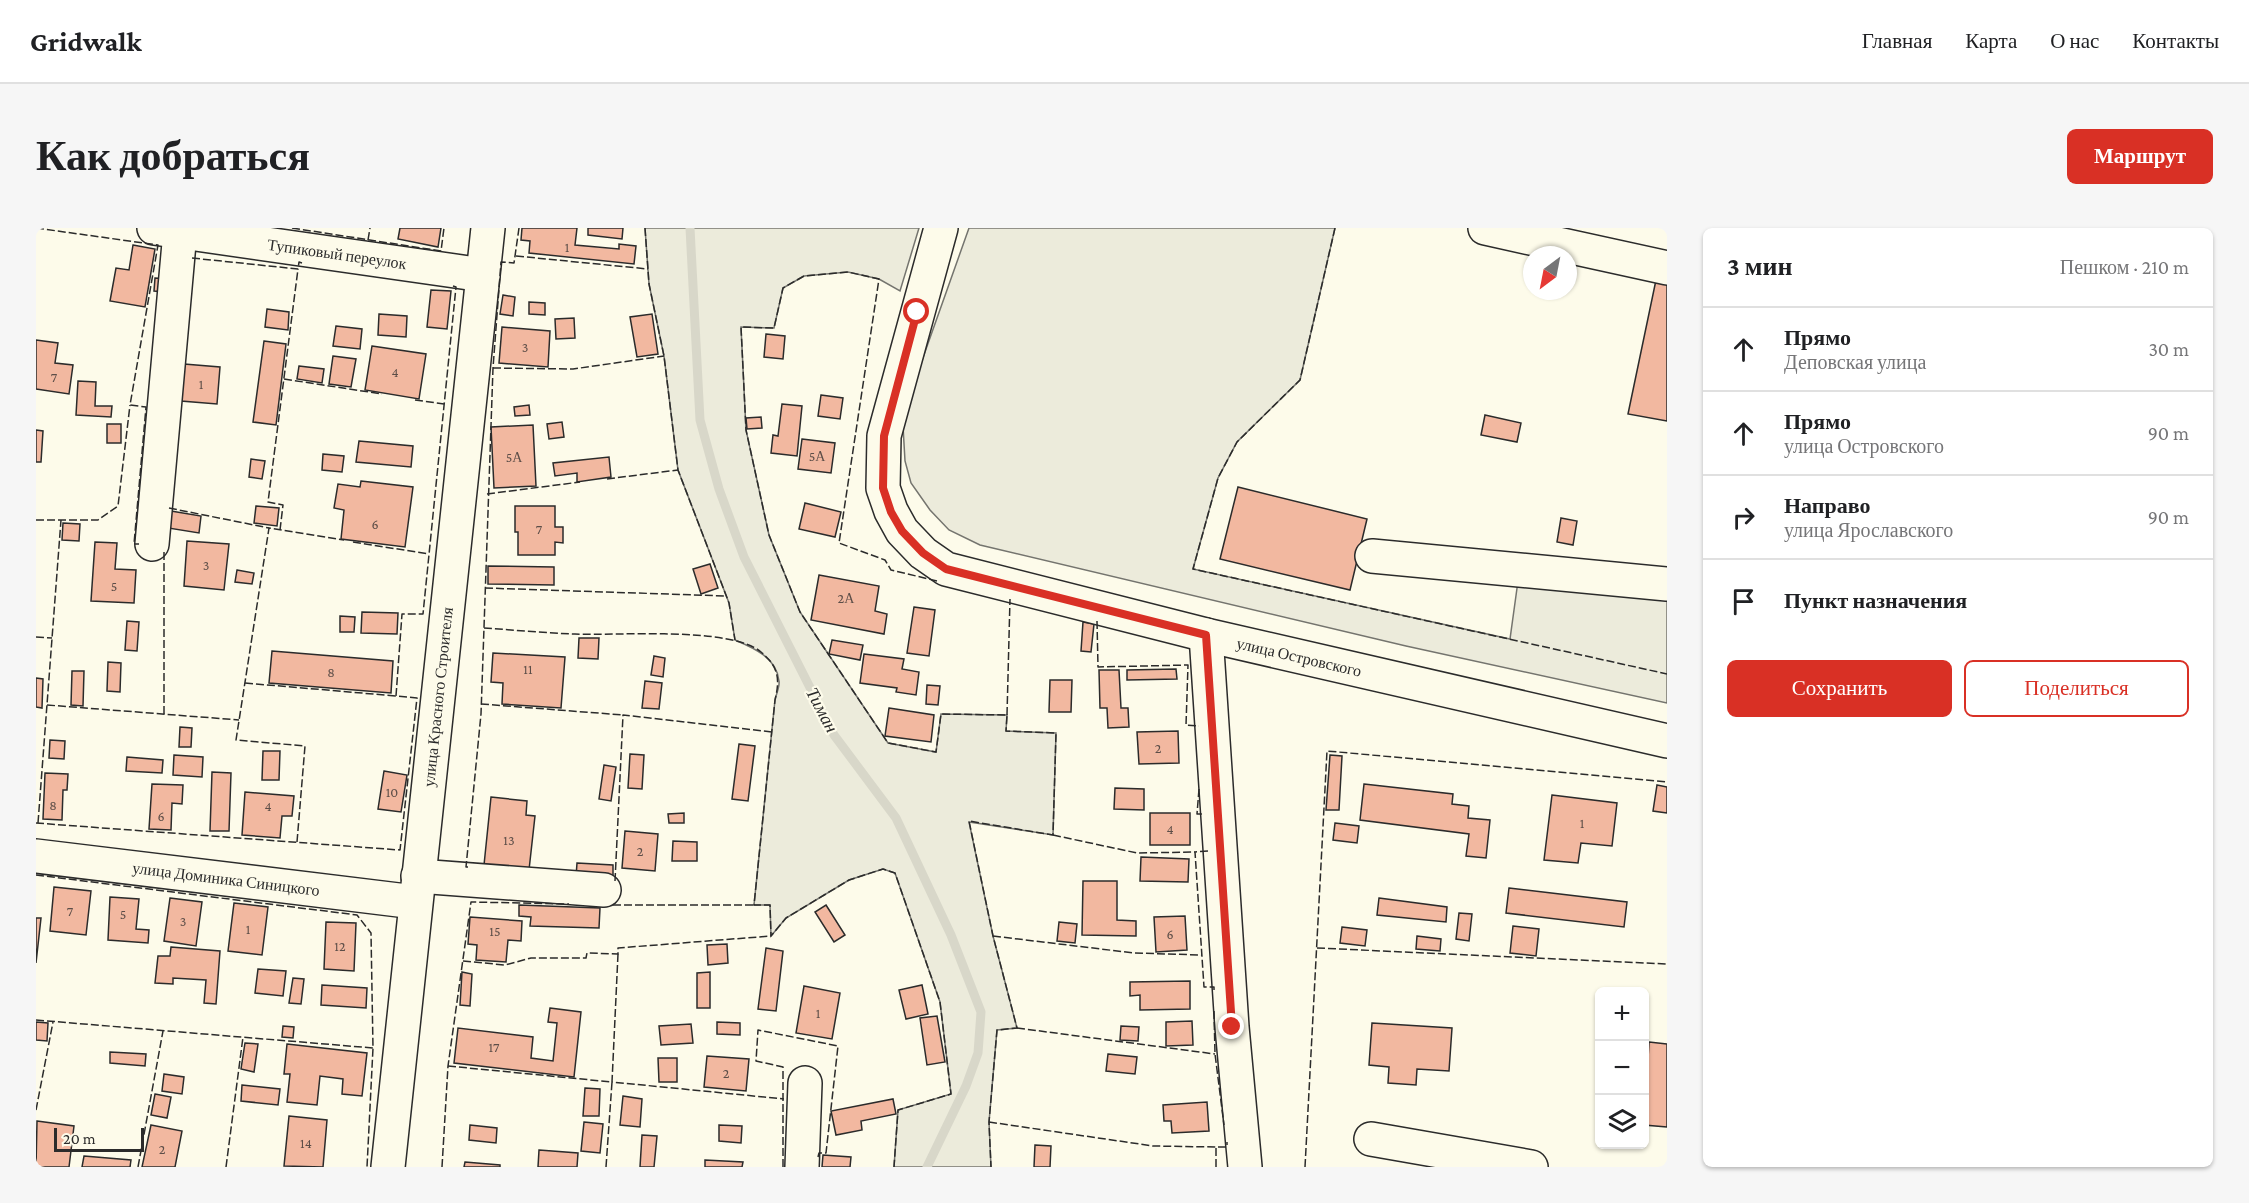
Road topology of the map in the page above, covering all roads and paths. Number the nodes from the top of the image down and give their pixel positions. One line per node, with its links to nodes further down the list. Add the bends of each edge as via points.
1 (489, 228): 6 (street, улица Красного Строителя)
2 (941, 228): 10 (street, улица Островского, via 884,436 883,488 902,531 946,569)
3 (1485, 228): 5 (street)
4 (167, 230): 6 (street, Тупиковый переулок); 7 (street)
5 (1667, 268)
6 (483, 275): 13 (street, улица Красного Строителя)
7 (152, 544)
8 (1372, 556): 9 (street)
9 (1667, 584)
10 (1206, 635): 11 (street, улица Островского); 19 (street)
11 (1667, 741)
12 (36, 856): 13 (street, улица Доминика Синицкого)
13 (417, 889): 14 (street, улица Доминика Синицкого); 17 (street, улица Красного Строителя)
14 (604, 890)
15 (805, 1083): 18 (street)
16 (1371, 1139): 20 (street)
17 (388, 1167)
18 (802, 1167)
19 (1245, 1167)
20 (1531, 1167)

